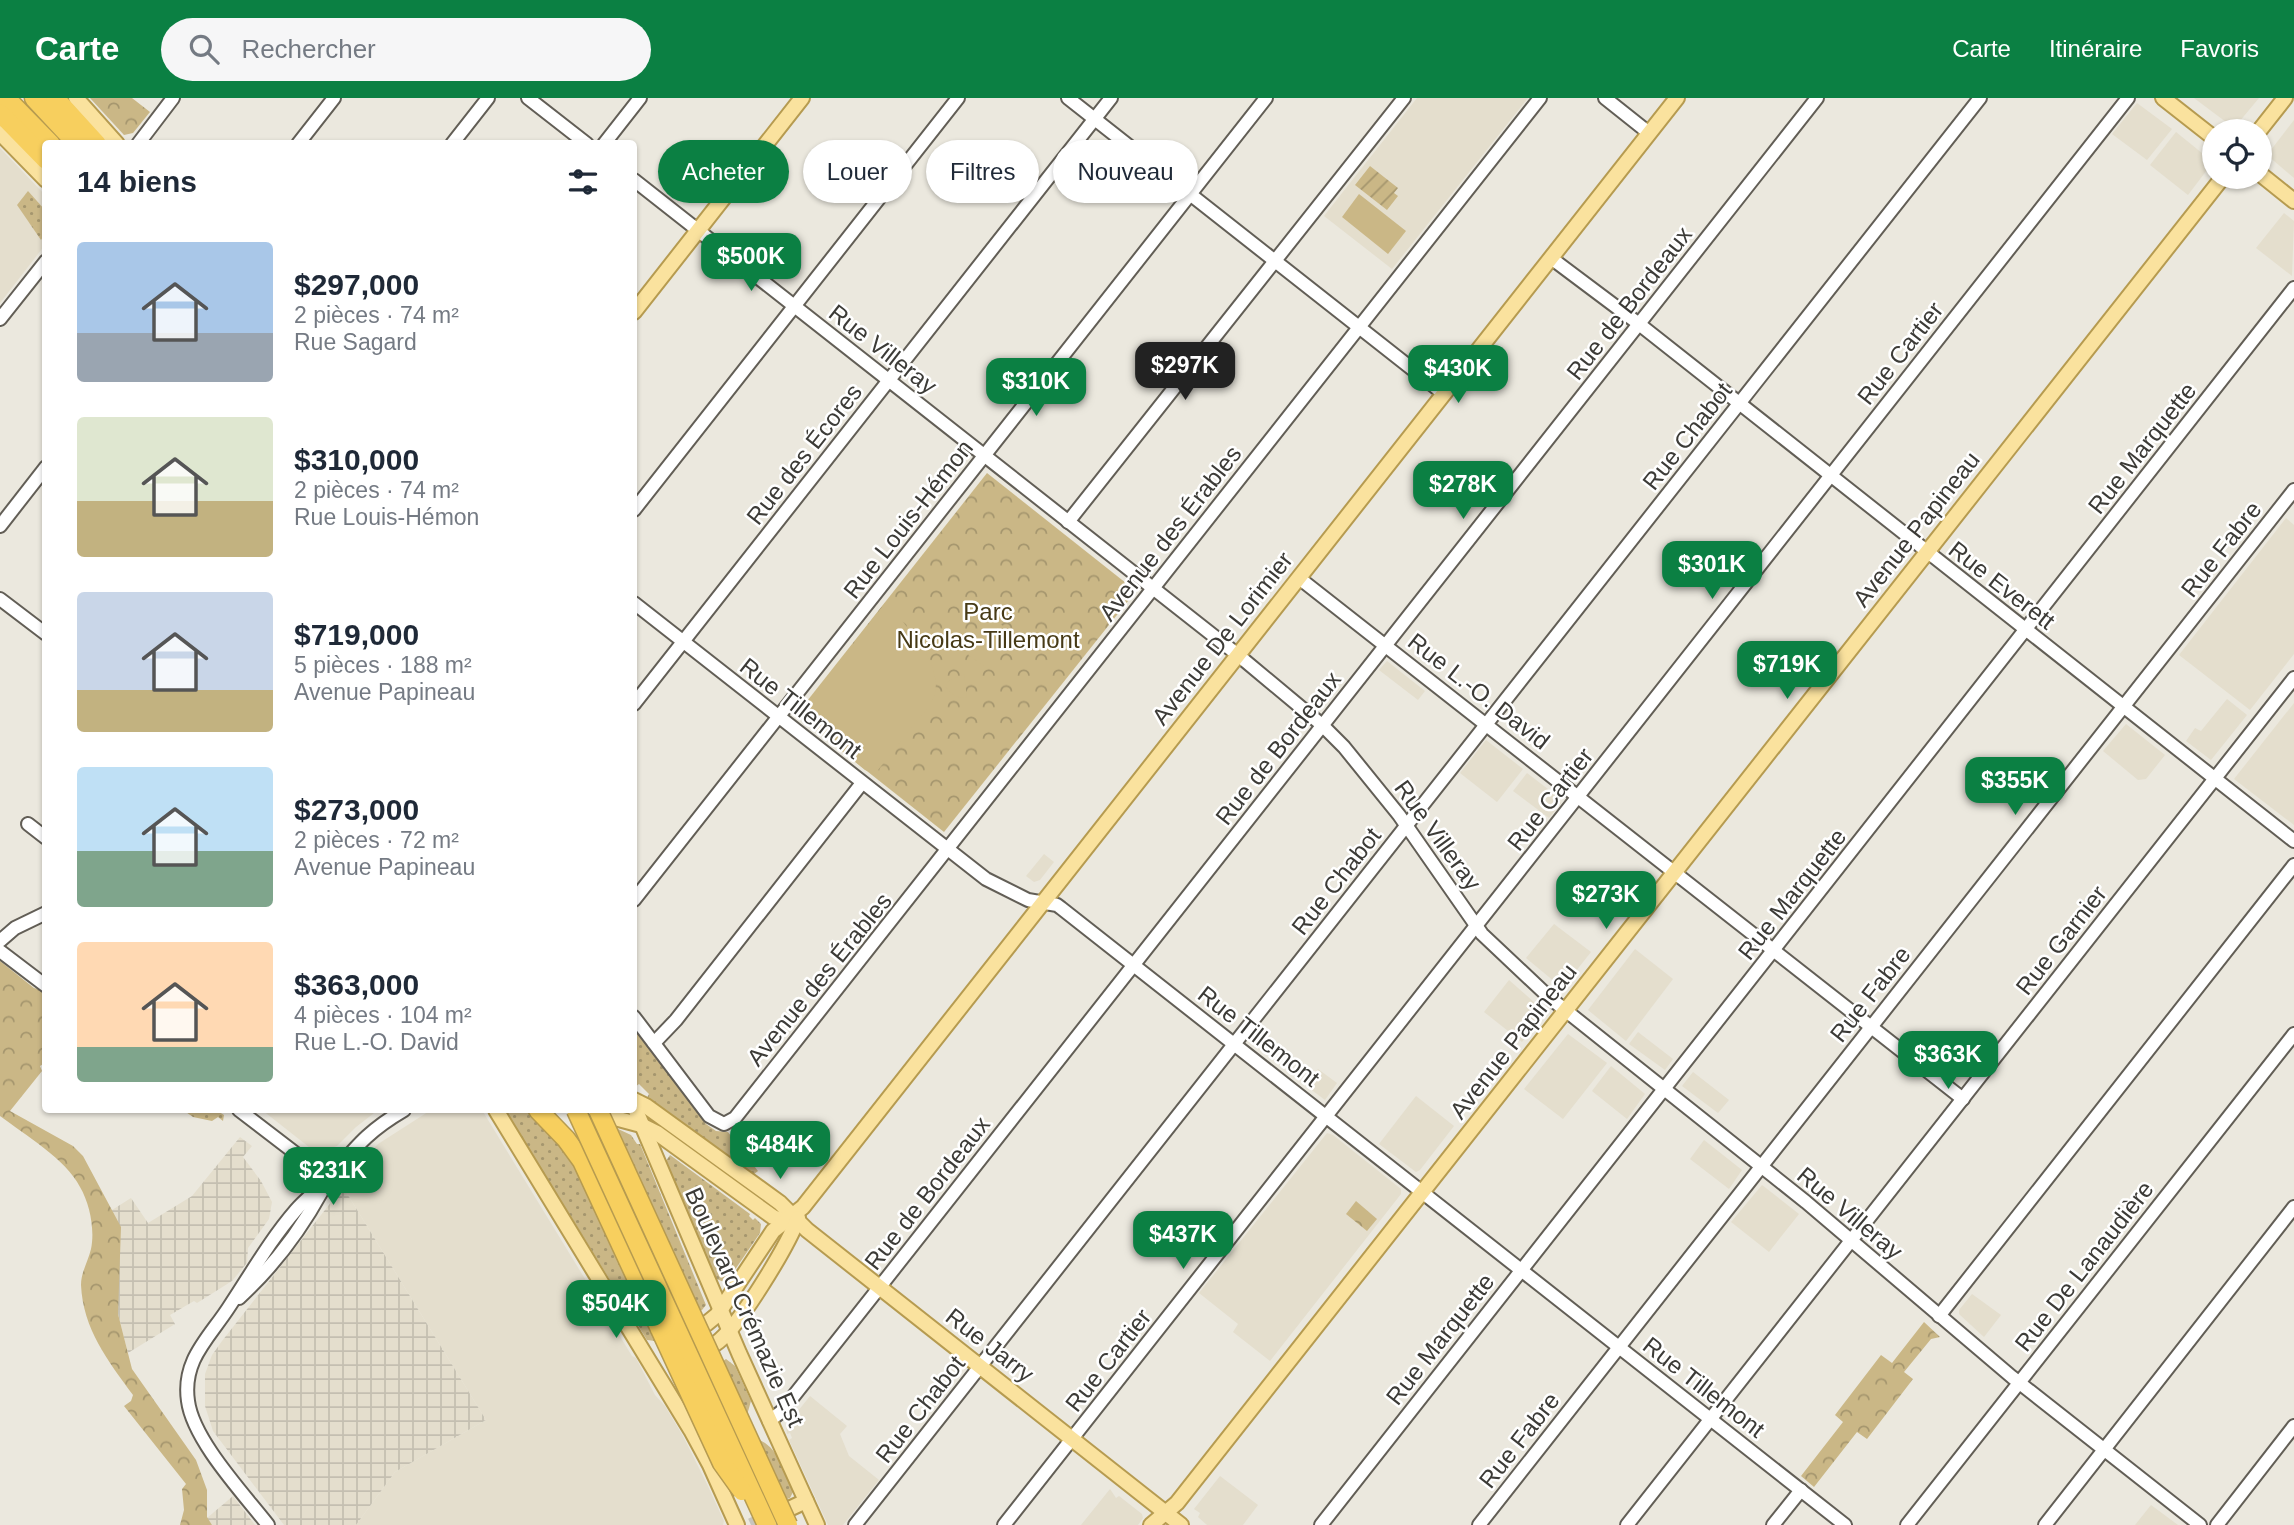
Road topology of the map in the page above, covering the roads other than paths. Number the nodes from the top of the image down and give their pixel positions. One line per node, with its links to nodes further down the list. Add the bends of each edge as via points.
1 (6, 98): 30 (highway)
2 (34, 98): 31 (highway)
3 (55, 98): 32 (highway)
4 (76, 98): 33 (main road)
5 (173, 98): 34 (street)
6 (334, 98): 35 (street)
7 (488, 98): 36 (street)
8 (528, 98): 37 (street)
9 (639, 98): 38 (street)
10 (802, 98): 49 (main road)
11 (958, 98): 54 (street)
12 (1068, 98): 25 (street)
13 (1111, 98): 25 (street, Rue des Écores)
14 (1266, 98): 44 (street, Rue Louis-Hémon)
15 (1404, 98): 51 (street)
16 (1540, 98): 58 (street, Avenue des Érables)
17 (1605, 98): 29 (street)
18 (1677, 98): 29 (main road, Avenue De Lorimier)
19 (1817, 98): 57 (street, Rue de Bordeaux)
20 (1980, 98): 61 (street, Rue Chabot)
21 (2128, 98): 64 (street, Rue Cartier)
22 (2163, 98): 27 (main road)
23 (2285, 98): 26 (main road)
24 (0, 113): 40 (highway)
25 (1094, 119): 39 (street); 59 (street, Rue des Écores)
26 (2268, 119)
27 (2202, 129)
28 (0, 133): 41 (main road)
29 (1649, 133): 50 (main road, Avenue De Lorimier)
30 (47, 140)
31 (73, 140)
32 (93, 140)
33 (113, 140)
34 (141, 140)
35 (302, 140)
36 (455, 140)
37 (582, 140)
38 (607, 140)
39 (1121, 140)
40 (42, 156)
41 (42, 176)
42 (637, 182): 49 (street, Rue Villeray)
43 (2272, 183): 47 (main road)
44 (1198, 186)
45 (2214, 189): 69 (main road, Avenue Papineau)
46 (1198, 200): 51 (street)
47 (2294, 201)
48 (1185, 203): 62 (street, Rue Louis-Hémon)
49 (698, 230): 54 (street, Rue Villeray); 55 (main road)
50 (1551, 258): 57 (street, Rue Everett); 60 (main road, Avenue De Lorimier)
51 (1276, 261): 58 (street); 67 (street)
52 (42, 266): 56 (street)
53 (2294, 288): 74 (street, Rue Marquette)
54 (794, 306): 59 (street, Rue Villeray); 66 (street)
55 (637, 308)
56 (0, 319)
57 (1639, 324): 61 (street, Rue Everett); 77 (street, Rue de Bordeaux)
58 (1360, 327): 60 (street); 71 (street, Avenue des Érables)
59 (888, 380): 62 (street, Rue Villeray); 76 (street, Rue des Écores)
60 (1444, 394): 70 (main road, Avenue De Lorimier)
61 (1739, 404): 64 (street, Rue Everett); 83 (street, Rue Chabot)
62 (985, 456): 67 (street, Rue Villeray); 82 (street, Rue Louis-Hémon)
63 (42, 472): 68 (street)
64 (1831, 476): 69 (street, Rue Everett); 87 (street, Rue Cartier)
65 (2294, 490): 81 (street, Rue Fabre)
66 (637, 506)
67 (1068, 522): 71 (street, Rue Villeray)
68 (0, 526)
69 (1927, 552): 74 (street, Rue Everett); 94 (main road, Avenue Papineau)
70 (1299, 578): 77 (street, Rue L.-O. David); 78 (main road, Avenue De Lorimier)
71 (1153, 588): 78 (street, Rue Villeray); 92 (street, Avenue des Érables)
72 (0, 599): 75 (street)
73 (637, 605): 76 (street, Rue Tillemont)
74 (2026, 630): 81 (street, Rue Everett); 100 (street, Rue Marquette)
75 (42, 631)
76 (682, 642): 80 (street, Rue des Écores); 82 (street, Rue Tillemont)
77 (1387, 645): 83 (street, Rue L.-O. David); 84 (street, Rue de Bordeaux)
78 (1238, 655): 84 (street, Rue Villeray); 96 (main road, Avenue De Lorimier)
79 (2294, 678): 85 (street, Rue Garnier)
80 (637, 700)
81 (2123, 707): 85 (street, Rue Everett); 106 (street, Rue Fabre)
82 (778, 717): 86 (street, Rue Tillemont); 95 (street, Rue Louis-Hémon)
83 (1487, 724): 87 (street, Rue L.-O. David); 89 (street, Rue Chabot)
84 (1322, 725): 89 (street, Rue Villeray); 102 (street, Rue de Bordeaux)
85 (2214, 778): 91 (street, Rue Everett); 111 (street, Rue Garnier)
86 (862, 783): 92 (street, Rue Tillemont); 108 (street)
87 (1579, 796): 94 (street, Rue L.-O. David); 98 (street, Rue Cartier)
88 (29, 824): 90 (street)
89 (1407, 825): 98 (street, Rue Villeray); 109 (street, Rue Chabot)
90 (42, 835)
91 (2294, 841)
92 (948, 850): 96 (street, Rue Tillemont, via 999,886); 108 (street, Avenue des Érables, via 735,1118 726,1123 709,1116)
93 (2294, 865): 131 (street)
94 (1675, 872): 100 (street, Rue L.-O. David); 104 (main road, Avenue Papineau)
95 (637, 896)
96 (1042, 903): 102 (street, Rue Tillemont, via 1061,908); 126 (main road, Avenue De Lorimier)
97 (42, 915): 99 (street)
98 (1476, 925): 104 (street, Rue Villeray); 120 (street, Rue Cartier)
99 (0, 941)
100 (1774, 950): 106 (street, Rue L.-O. David); 110 (street, Rue Marquette)
101 (0, 951): 103 (street)
102 (1134, 964): 109 (street, Rue Tillemont); 129 (street, Rue de Bordeaux)
103 (42, 983)
104 (1565, 1011): 110 (street, Rue Villeray); 124 (main road, Avenue Papineau)
105 (637, 1021): 108 (street)
106 (1871, 1026): 111 (street, Rue L.-O. David); 122 (street, Rue Fabre)
107 (2294, 1034): 141 (street, Rue De Lanaudière)
108 (654, 1043)
109 (1234, 1044): 120 (street, Rue Tillemont); 139 (street, Rue Chabot)
110 (1664, 1090): 122 (street, Rue Villeray); 128 (street, Rue Marquette)
111 (1963, 1099): 127 (street, Rue Garnier)
112 (637, 1104): 126 (main road, via 743,1175)
113 (637, 1112): 121 (main road, Boulevard Crémazie Est)
114 (243, 1113): 123 (street)
115 (399, 1113): 123 (street, via 371,1131)
116 (498, 1113): 137 (main road)
117 (541, 1113): 153 (highway, bridge, via 582,1161 722,1463)
118 (577, 1113): 153 (highway, bridge)
119 (604, 1113): 121 (main road); 149 (highway, bridge)
120 (1327, 1116): 124 (street, Rue Tillemont); 145 (street, Rue Cartier)
121 (641, 1125): 126 (main road, via 768,1214); 130 (main road, Boulevard Crémazie Est)
122 (1762, 1167): 127 (street, Rue Villeray); 135 (street, Rue Fabre)
123 (329, 1179): 151 (street, via 296,1210 252,1270 195,1355 188,1373 187,1399 195,1424)
124 (1423, 1192): 128 (street, Rue Tillemont); 150 (main road, Avenue Papineau, via 1177,1503)
125 (2294, 1207): 146 (street)
126 (797, 1220): 129 (main road, Rue Jarry); 130 (main road, Avenue De Lorimier, via 773,1231); 133 (main road, Avenue De Lorimier, via 787,1244)
127 (1851, 1240): 131 (street, Rue Villeray); 142 (street, Rue Garnier)
128 (1522, 1270): 135 (street, Rue Tillemont); 158 (street, Rue Marquette)
129 (879, 1287): 139 (main road, Rue Jarry); 143 (street, Rue de Bordeaux, via 781,1412)
130 (720, 1310): 132 (main road, Avenue De Lorimier); 133 (main road, Boulevard Crémazie Est)
131 (1940, 1317): 141 (street, Rue Villeray)
132 (706, 1324)
133 (729, 1331): 134 (main road, Avenue De Lorimier); 143 (main road, Boulevard Crémazie Est)
134 (715, 1344)
135 (1619, 1346): 142 (street, Rue Tillemont); 159 (street, Rue Fabre)
136 (663, 1348): 137 (main road)
137 (648, 1358): 140 (main road)
138 (670, 1365): 140 (main road)
139 (980, 1366): 145 (main road, Rue Jarry); 155 (street, Rue Chabot)
140 (659, 1376): 152 (main road, via 703,1451)
141 (2018, 1382): 146 (street, Rue Villeray); 163 (street, Rue De Lanaudière)
142 (1711, 1419): 147 (street, Rue Tillemont); 160 (street, Rue Garnier)
143 (769, 1421): 148 (main road, Boulevard Crémazie Est)
144 (2294, 1426): 166 (street)
145 (1072, 1439): 150 (main road, Rue Jarry); 156 (street, Rue Cartier)
146 (2103, 1449): 164 (street); 165 (street, Rue Villeray)
147 (1801, 1490): 161 (street); 162 (street, Rue Tillemont)
148 (806, 1501): 149 (main road); 154 (main road, Boulevard Crémazie Est)
149 (789, 1516)
150 (1172, 1520): 157 (main road, Avenue Papineau)
151 (268, 1525)
152 (737, 1525)
153 (766, 1525)
154 (817, 1525)
155 (855, 1525)
156 (1004, 1525)
157 (1151, 1525)
158 (1321, 1525)
159 (1479, 1525)
160 (1627, 1525)
161 (1773, 1525)
162 (1845, 1525)
163 (1907, 1525)
164 (2045, 1525)
165 (2200, 1525)
166 (2217, 1525)

